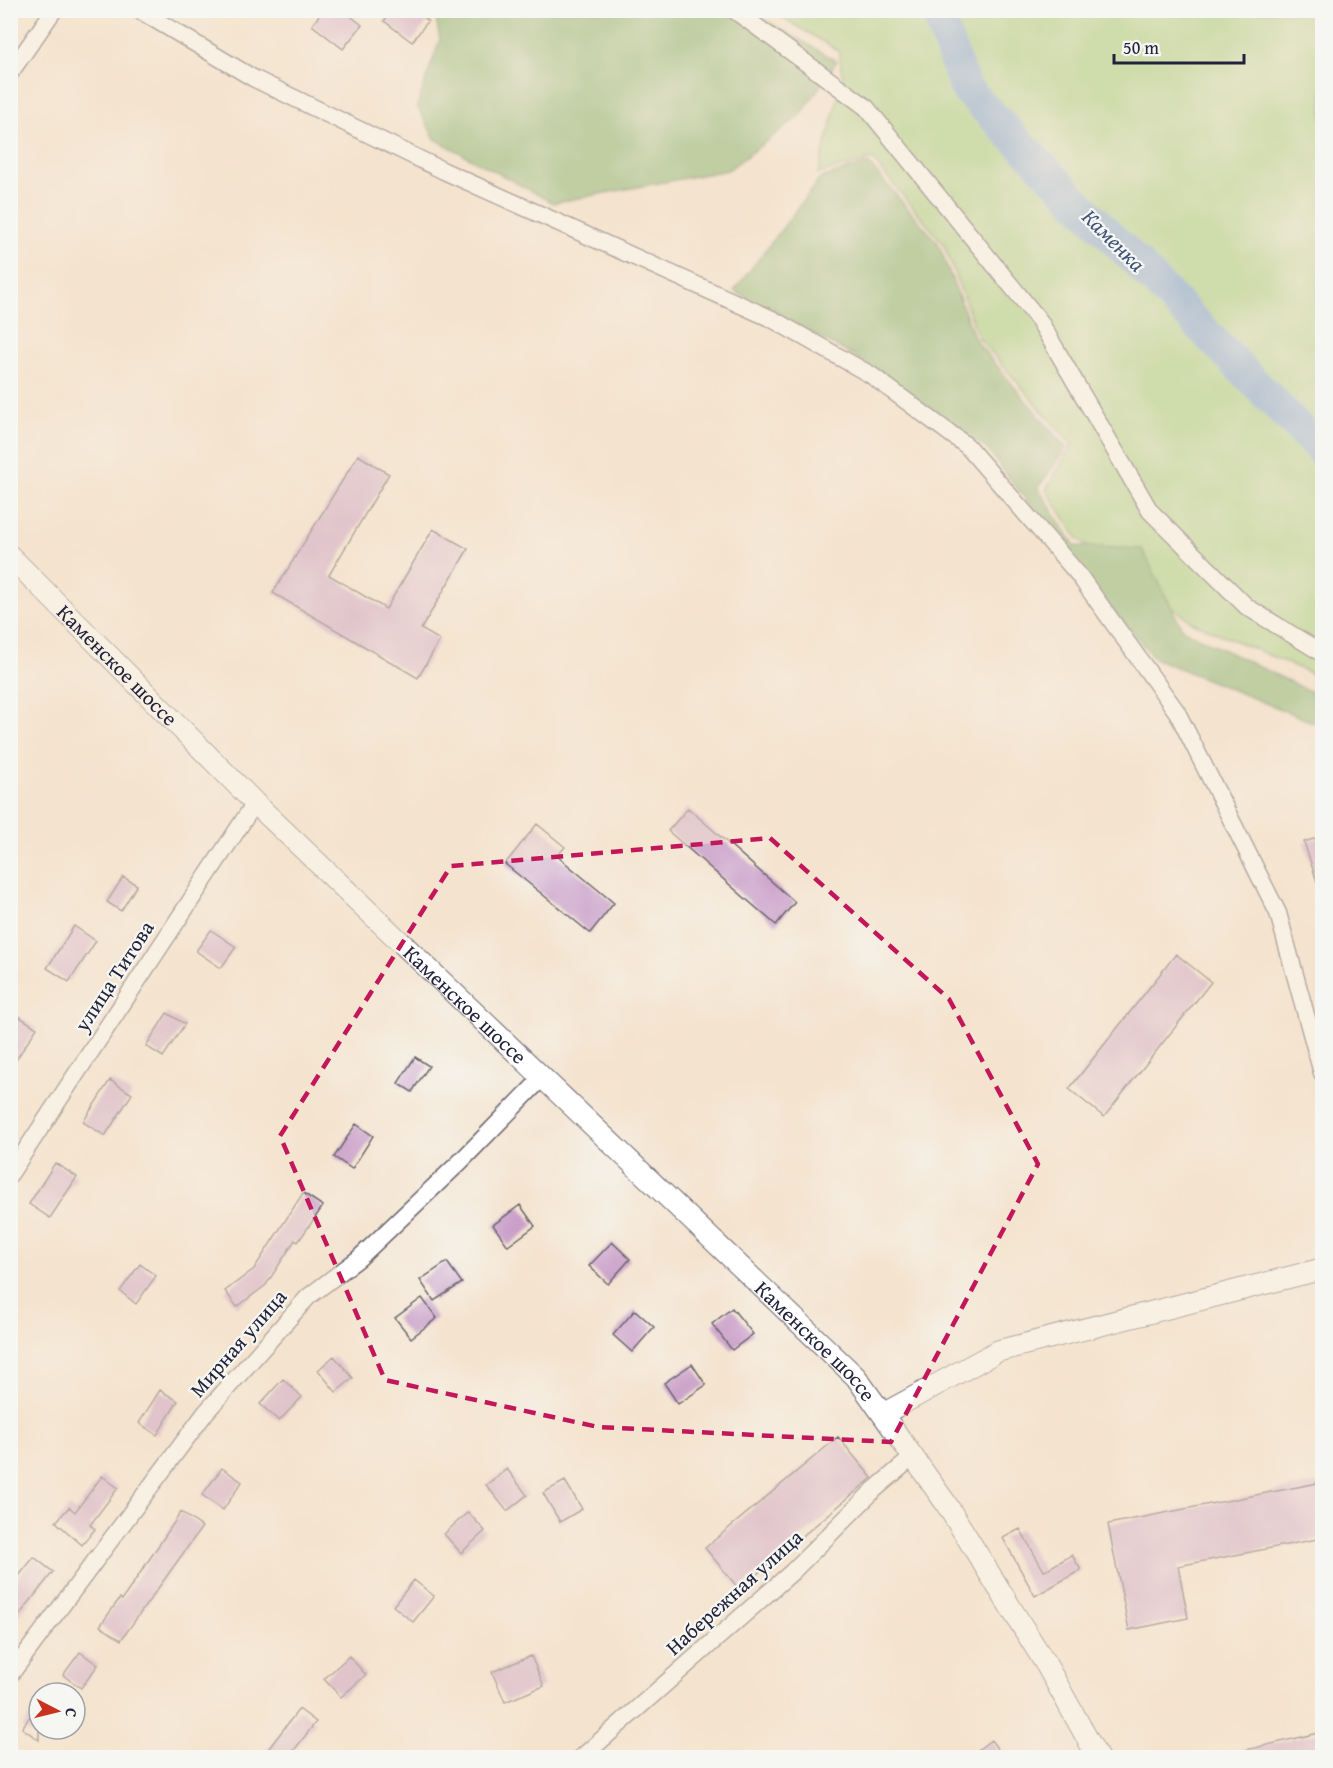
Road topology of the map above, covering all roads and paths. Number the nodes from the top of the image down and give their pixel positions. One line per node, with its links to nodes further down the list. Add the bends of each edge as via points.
1 (54, 10): 4 (street)
2 (139, 10): 8 (street, via 253,78 444,171 772,319 871,375 967,447 1078,574 1177,712 1278,913)
3 (734, 10): 6 (street, via 866,107 1039,320 1150,511 1247,607)
4 (10, 74)
5 (10, 556): 7 (street, Каменское шоссе)
6 (1323, 653)
7 (255, 803): 9 (street, Каменское шоссе); 10 (street, улица Титова)
8 (1323, 1073)
9 (542, 1078): 12 (street, Каменское шоссе, via 856,1377); 14 (street, Мирная улица, via 358,1259 308,1297 206,1412)
10 (10, 1174)
11 (1323, 1269): 12 (street, via 998,1350)
12 (884, 1414): 13 (street, Каменское шоссе)
13 (914, 1456): 15 (street, Набережная улица, via 792,1572); 16 (street, Каменское шоссе, via 1047,1666)
14 (10, 1676)
15 (581, 1758)
16 (1098, 1758)

